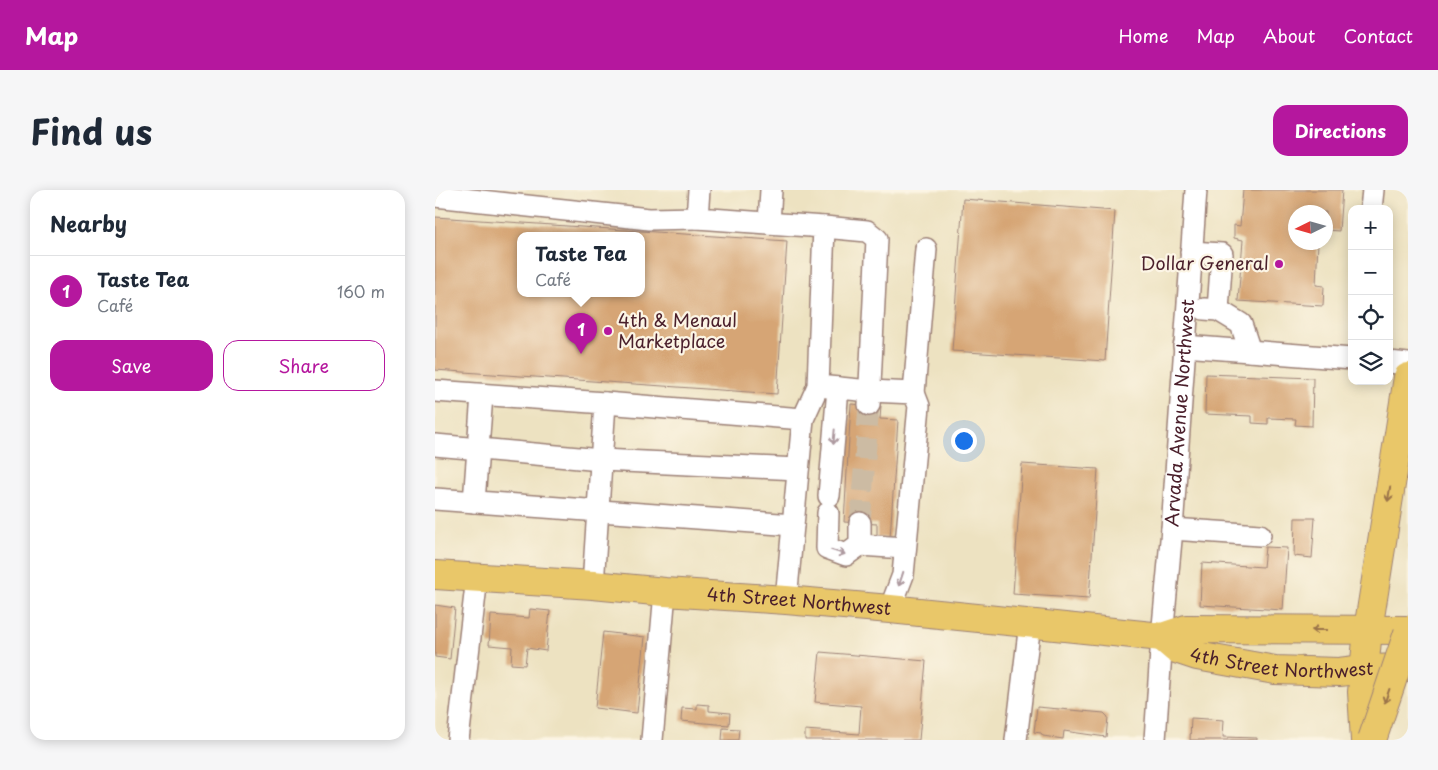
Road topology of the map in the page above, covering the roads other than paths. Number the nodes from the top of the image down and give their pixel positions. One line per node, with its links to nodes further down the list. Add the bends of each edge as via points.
1 (699, 190): 7 (street)
2 (771, 190): 8 (street)
3 (1196, 190): 11 (street, Arvada Avenue Northwest)
4 (1373, 190): 6 (street)
5 (435, 196): 7 (street, via 649,219)
6 (1371, 205)
7 (697, 218): 8 (street)
8 (769, 223): 9 (street)
9 (825, 227): 20 (street); 24 (street, via 867,231 877,239)
10 (926, 249): 22 (street)
11 (1191, 252): 12 (street, Arvada Avenue Northwest); 13 (street, via 1222,254)
12 (1187, 308): 13 (street); 14 (street, Arvada Avenue Northwest)
13 (1218, 310): 15 (street, via 1241,324)
14 (1184, 346): 15 (street); 36 (street, Arvada Avenue Northwest)
15 (1250, 351): 16 (street)
16 (1348, 359)
17 (1393, 362): 18 (street)
18 (1408, 364)
19 (1408, 377): 47 (main road, one-way to 47)
20 (828, 387): 24 (street); 26 (street); 38 (street, one-way to 38, via 827,548 846,555)
21 (435, 391): 23 (street)
22 (913, 393): 24 (street); 39 (street, via 919,406)
23 (482, 395): 25 (street); 28 (street)
24 (869, 398)
25 (605, 403): 26 (street); 29 (street)
26 (803, 419): 30 (street)
27 (435, 445): 28 (street)
28 (478, 448): 29 (street); 32 (street)
29 (601, 460): 30 (street); 33 (street)
30 (798, 469): 35 (street)
31 (435, 499): 32 (street)
32 (474, 502): 33 (street)
33 (598, 511): 35 (street); 42 (street)
34 (860, 523): 38 (street)
35 (793, 525): 44 (street)
36 (1172, 530): 37 (street); 49 (street, Arvada Avenue Northwest)
37 (1260, 535)
38 (860, 545): 39 (street)
39 (905, 548): 45 (street, one-way to 45, via 903,575)
40 (435, 575): 41 (main road, 4th Street Northwest)
41 (477, 577): 42 (main road, 4th Street Northwest); 52 (street)
42 (593, 585): 43 (main road, 4th Street Northwest)
43 (665, 592): 44 (main road, 4th Street Northwest); 53 (street)
44 (786, 600): 45 (main road, 4th Street Northwest)
45 (890, 609): 46 (main road, 4th Street Northwest)
46 (1030, 623): 49 (main road, 4th Street Northwest); 54 (street)
47 (1368, 630): 48 (main road, 4th Street Northwest); 49 (main road, 4th Street Northwest, one-way to 49, via 1186,629); 51 (main road)
48 (1408, 631): 57 (main road, one-way to 57, bridge)
49 (1162, 637): 51 (main road, 4th Street Northwest, via 1175,649 1197,656 1275,670 1339,672); 55 (street, Arvada Avenue Northwest)
50 (1408, 668): 51 (main road, 4th Street Northwest)
51 (1364, 669): 56 (main road)
52 (458, 740)
53 (652, 740)
54 (1016, 740)
55 (1155, 740)
56 (1365, 740)
57 (1372, 740)

